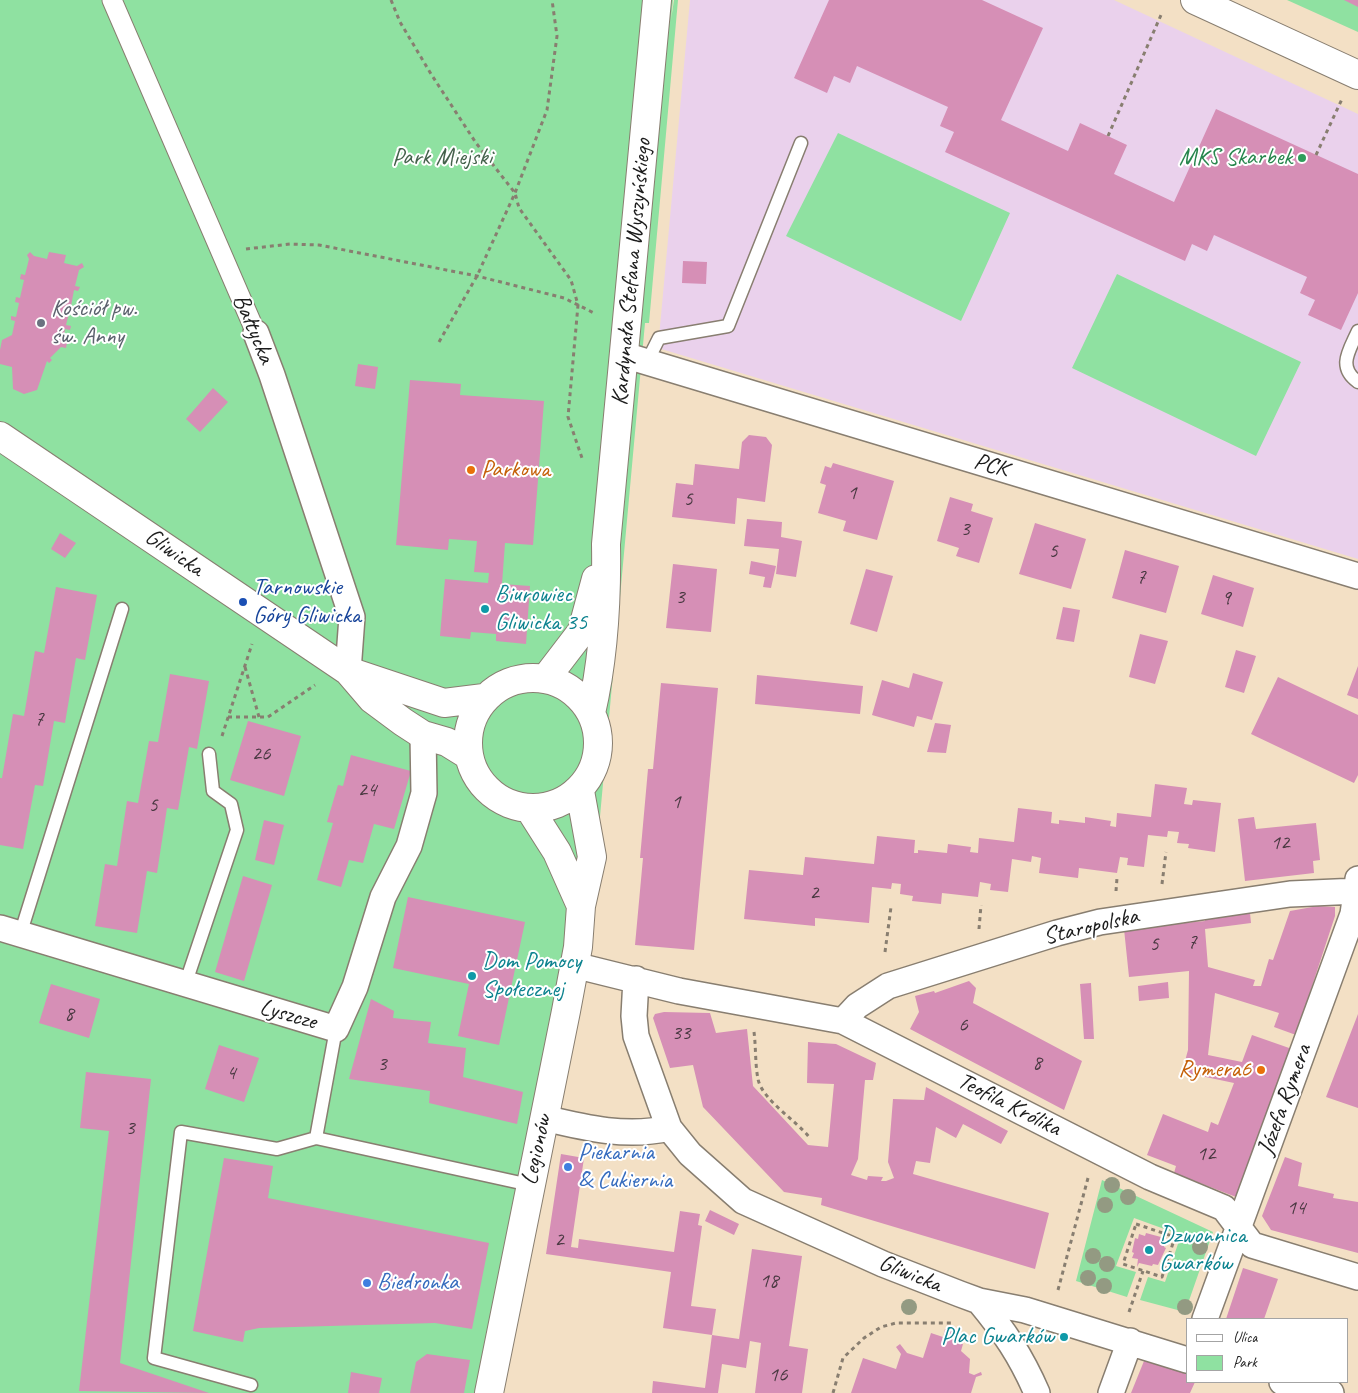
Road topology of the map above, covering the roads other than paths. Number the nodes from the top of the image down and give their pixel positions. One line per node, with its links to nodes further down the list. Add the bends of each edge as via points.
1 (112, 0): 7 (street, Bałtycka)
2 (657, 0): 8 (street, Kardynała Stefana Wyszyńskiego)
3 (1195, 0): 4 (street)
4 (1358, 75)
5 (801, 143): 8 (lane, via 728,326 659,338)
6 (1358, 331): 9 (lane, via 1345,361 1347,372)
7 (256, 334): 14 (street, Bałtycka, via 352,617)
8 (636, 359): 11 (street, Kardynała Stefana Wyszyńskiego, via 612,480); 12 (street, PCK)
9 (1358, 382)
10 (0, 436): 14 (street, Gliwicka)
11 (606, 544): 15 (street, Kardynała Stefana Wyszyńskiego, via 582,631); 17 (street, Kardynała Stefana Wyszyńskiego, via 607,597 601,666)
12 (1358, 576)
13 (122, 609): 25 (lane)
14 (348, 671): 16 (street, Gliwicka, via 444,703); 18 (street, Gliwicka, via 372,699)
15 (546, 678): 16 (street, via 519,679); 17 (street, via 574,690)
16 (484, 698): 20 (street, via 471,726)
17 (591, 713): 21 (street, via 598,744 593,771)
18 (424, 734): 20 (street, Gliwicka, via 447,742); 30 (street, Lyszcze, via 424,793 409,846 383,897 355,987)
19 (209, 754): 28 (lane, via 213,791 231,804 237,830)
20 (468, 755): 22 (street, via 475,775 489,792 506,802)
21 (580, 791): 22 (street, via 562,804); 24 (street, Legionów, via 592,857)
22 (529, 808): 24 (street, via 557,852)
23 (1357, 887): 29 (street, Staropolska, via 1100,922 1057,933 888,986 857,1006); 35 (street, Józefa Rymera, via 1353,914)
24 (581, 906): 26 (street, Legionów)
25 (10, 931): 28 (street, Lyszcze)
26 (574, 965): 27 (street); 31 (street, Legionów)
27 (636, 979): 29 (street, Teofila Królika, via 679,991); 32 (street, Gliwicka, via 636,1036)
28 (185, 985): 30 (street, Lyszcze)
29 (843, 1021): 35 (street, Teofila Królika, via 1150,1177 1224,1208)
30 (336, 1029): 33 (lane)
31 (544, 1118): 32 (street, via 636,1134); 34 (street, Legionów)
32 (669, 1128): 37 (street, Gliwicka, via 690,1154 743,1201 883,1264)
33 (316, 1138): 34 (lane); 42 (lane, via 277,1149 180,1132 154,1358)
34 (530, 1185): 43 (street, Legionów)
35 (1238, 1229): 36 (street, Teofila Królika, via 1252,1245); 38 (street, Józefa Rymera)
36 (1358, 1277)
37 (979, 1301): 39 (street, Gliwicka, via 1025,1310); 44 (street, via 1009,1338)
38 (1206, 1318)
39 (1130, 1341): 40 (street, Gliwicka); 45 (street)
40 (1186, 1360)
41 (1286, 1383): 46 (street)
42 (251, 1385)
43 (489, 1393)
44 (1037, 1393)
45 (1111, 1393)
46 (1331, 1393)

